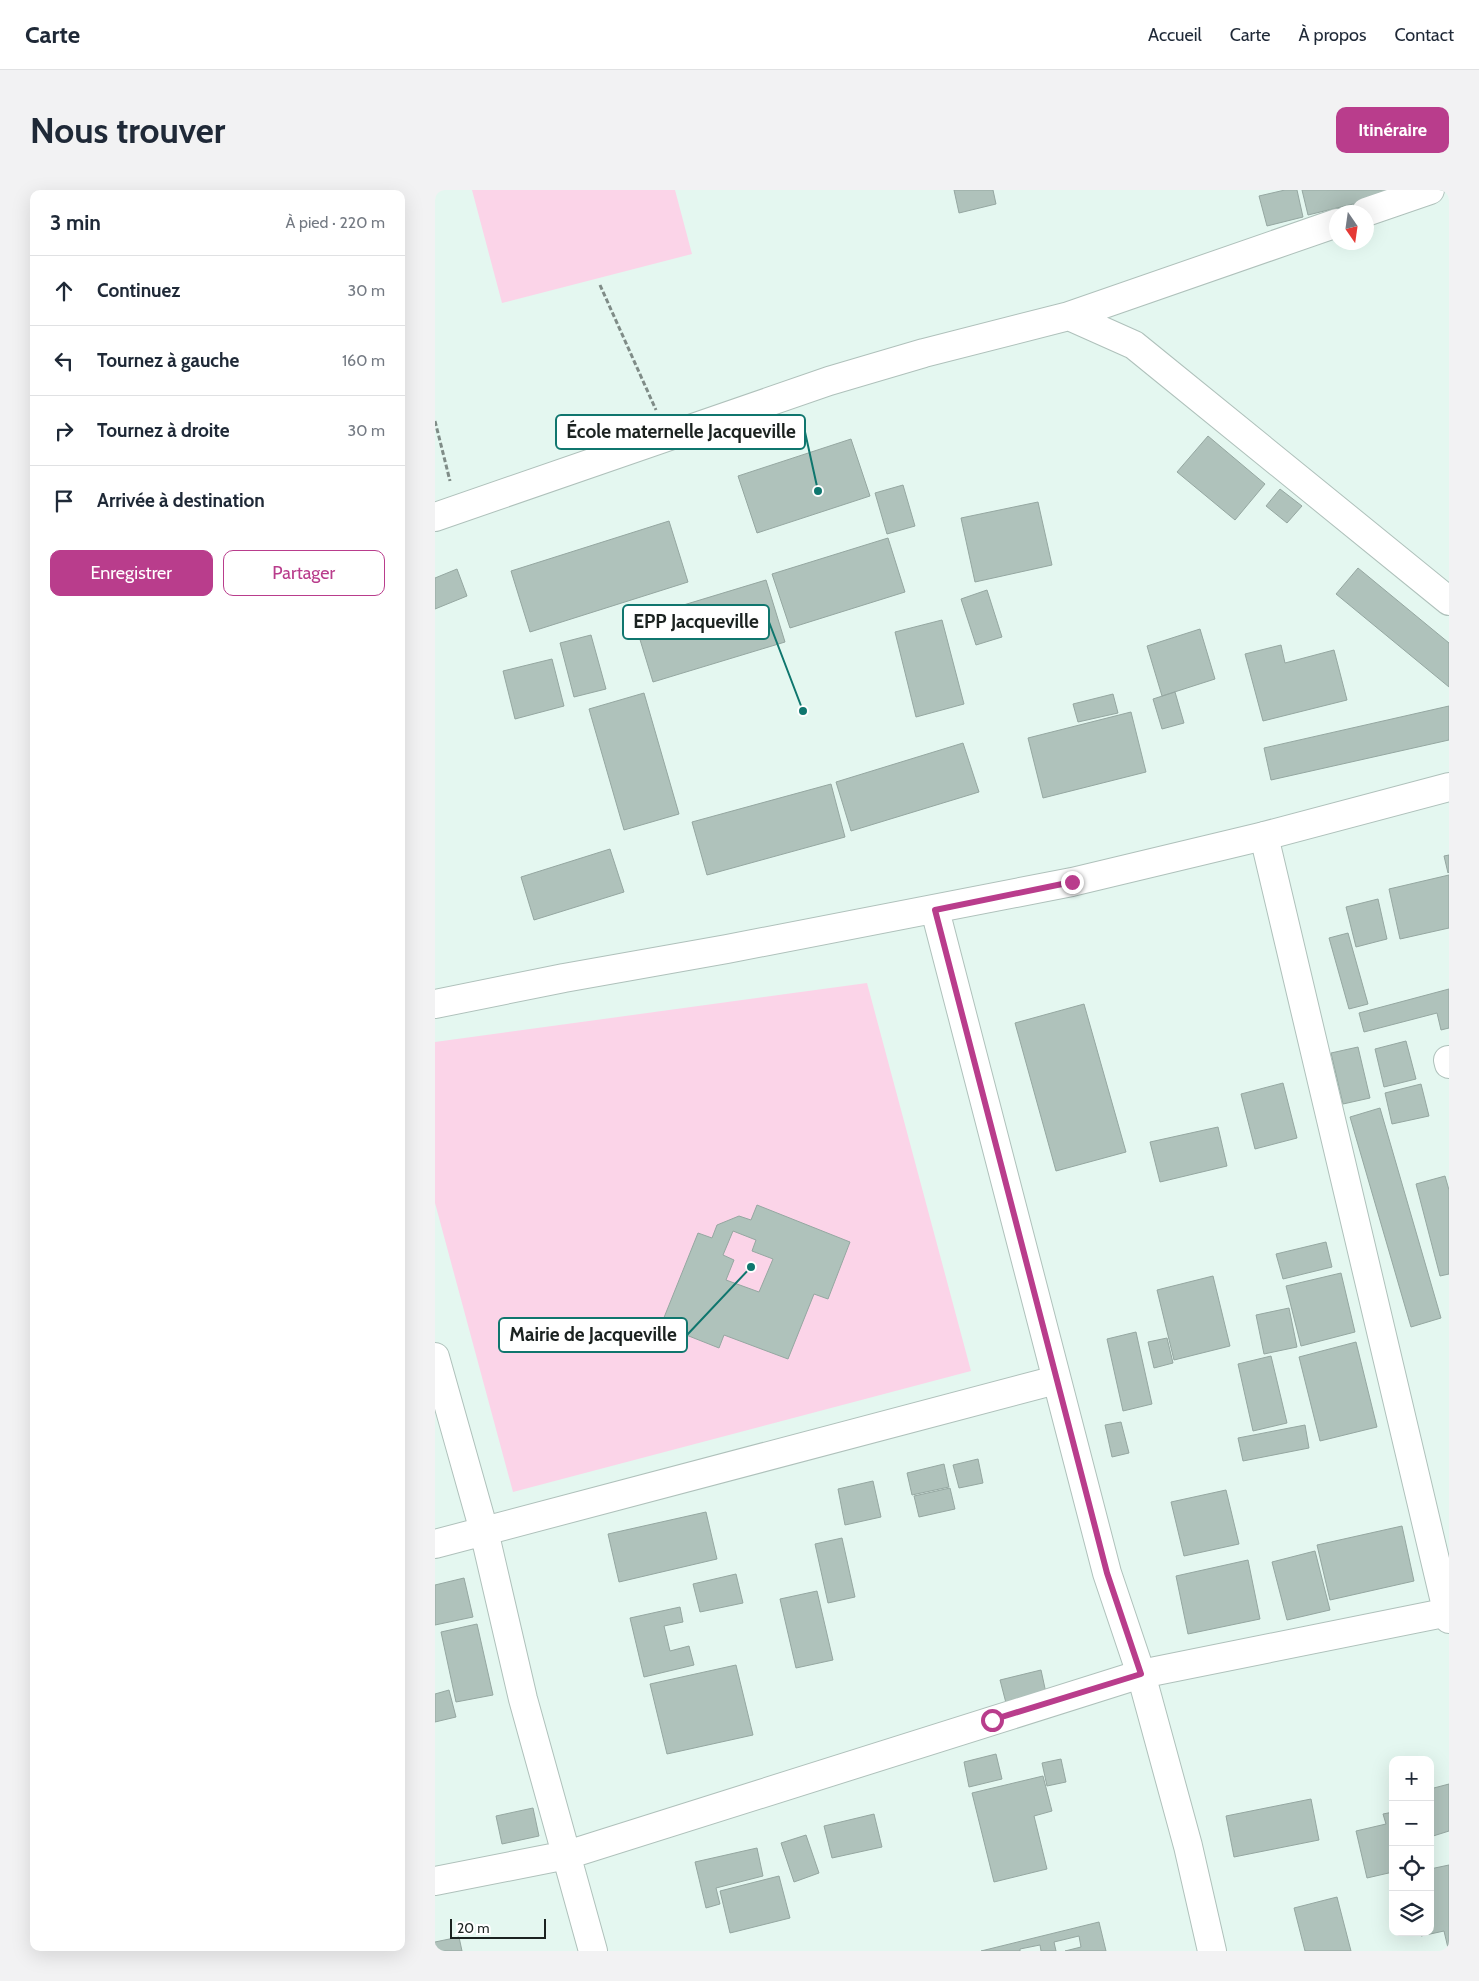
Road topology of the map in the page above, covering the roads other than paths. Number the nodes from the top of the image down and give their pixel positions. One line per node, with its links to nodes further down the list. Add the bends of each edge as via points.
1 (1430, 190): 2 (street)
2 (1374, 209)
3 (1329, 226): 4 (street)
4 (1069, 316): 5 (street, via 914,355 829,381); 6 (street, via 1133,345)
5 (446, 514)
6 (1449, 601)
7 (1449, 787): 8 (street)
8 (1264, 836): 9 (street, via 1072,882); 15 (street)
9 (935, 910): 10 (street); 12 (street)
10 (435, 1004)
11 (435, 1357): 13 (street)
12 (1056, 1380): 13 (street); 16 (street, via 1107,1573)
13 (484, 1531): 14 (street); 17 (street, via 523,1699)
14 (435, 1544)
15 (1449, 1614): 16 (street)
16 (1141, 1674): 17 (street); 20 (street)
17 (567, 1855): 18 (street); 19 (street)
18 (435, 1880)
19 (593, 1951)
20 (1212, 1951)

